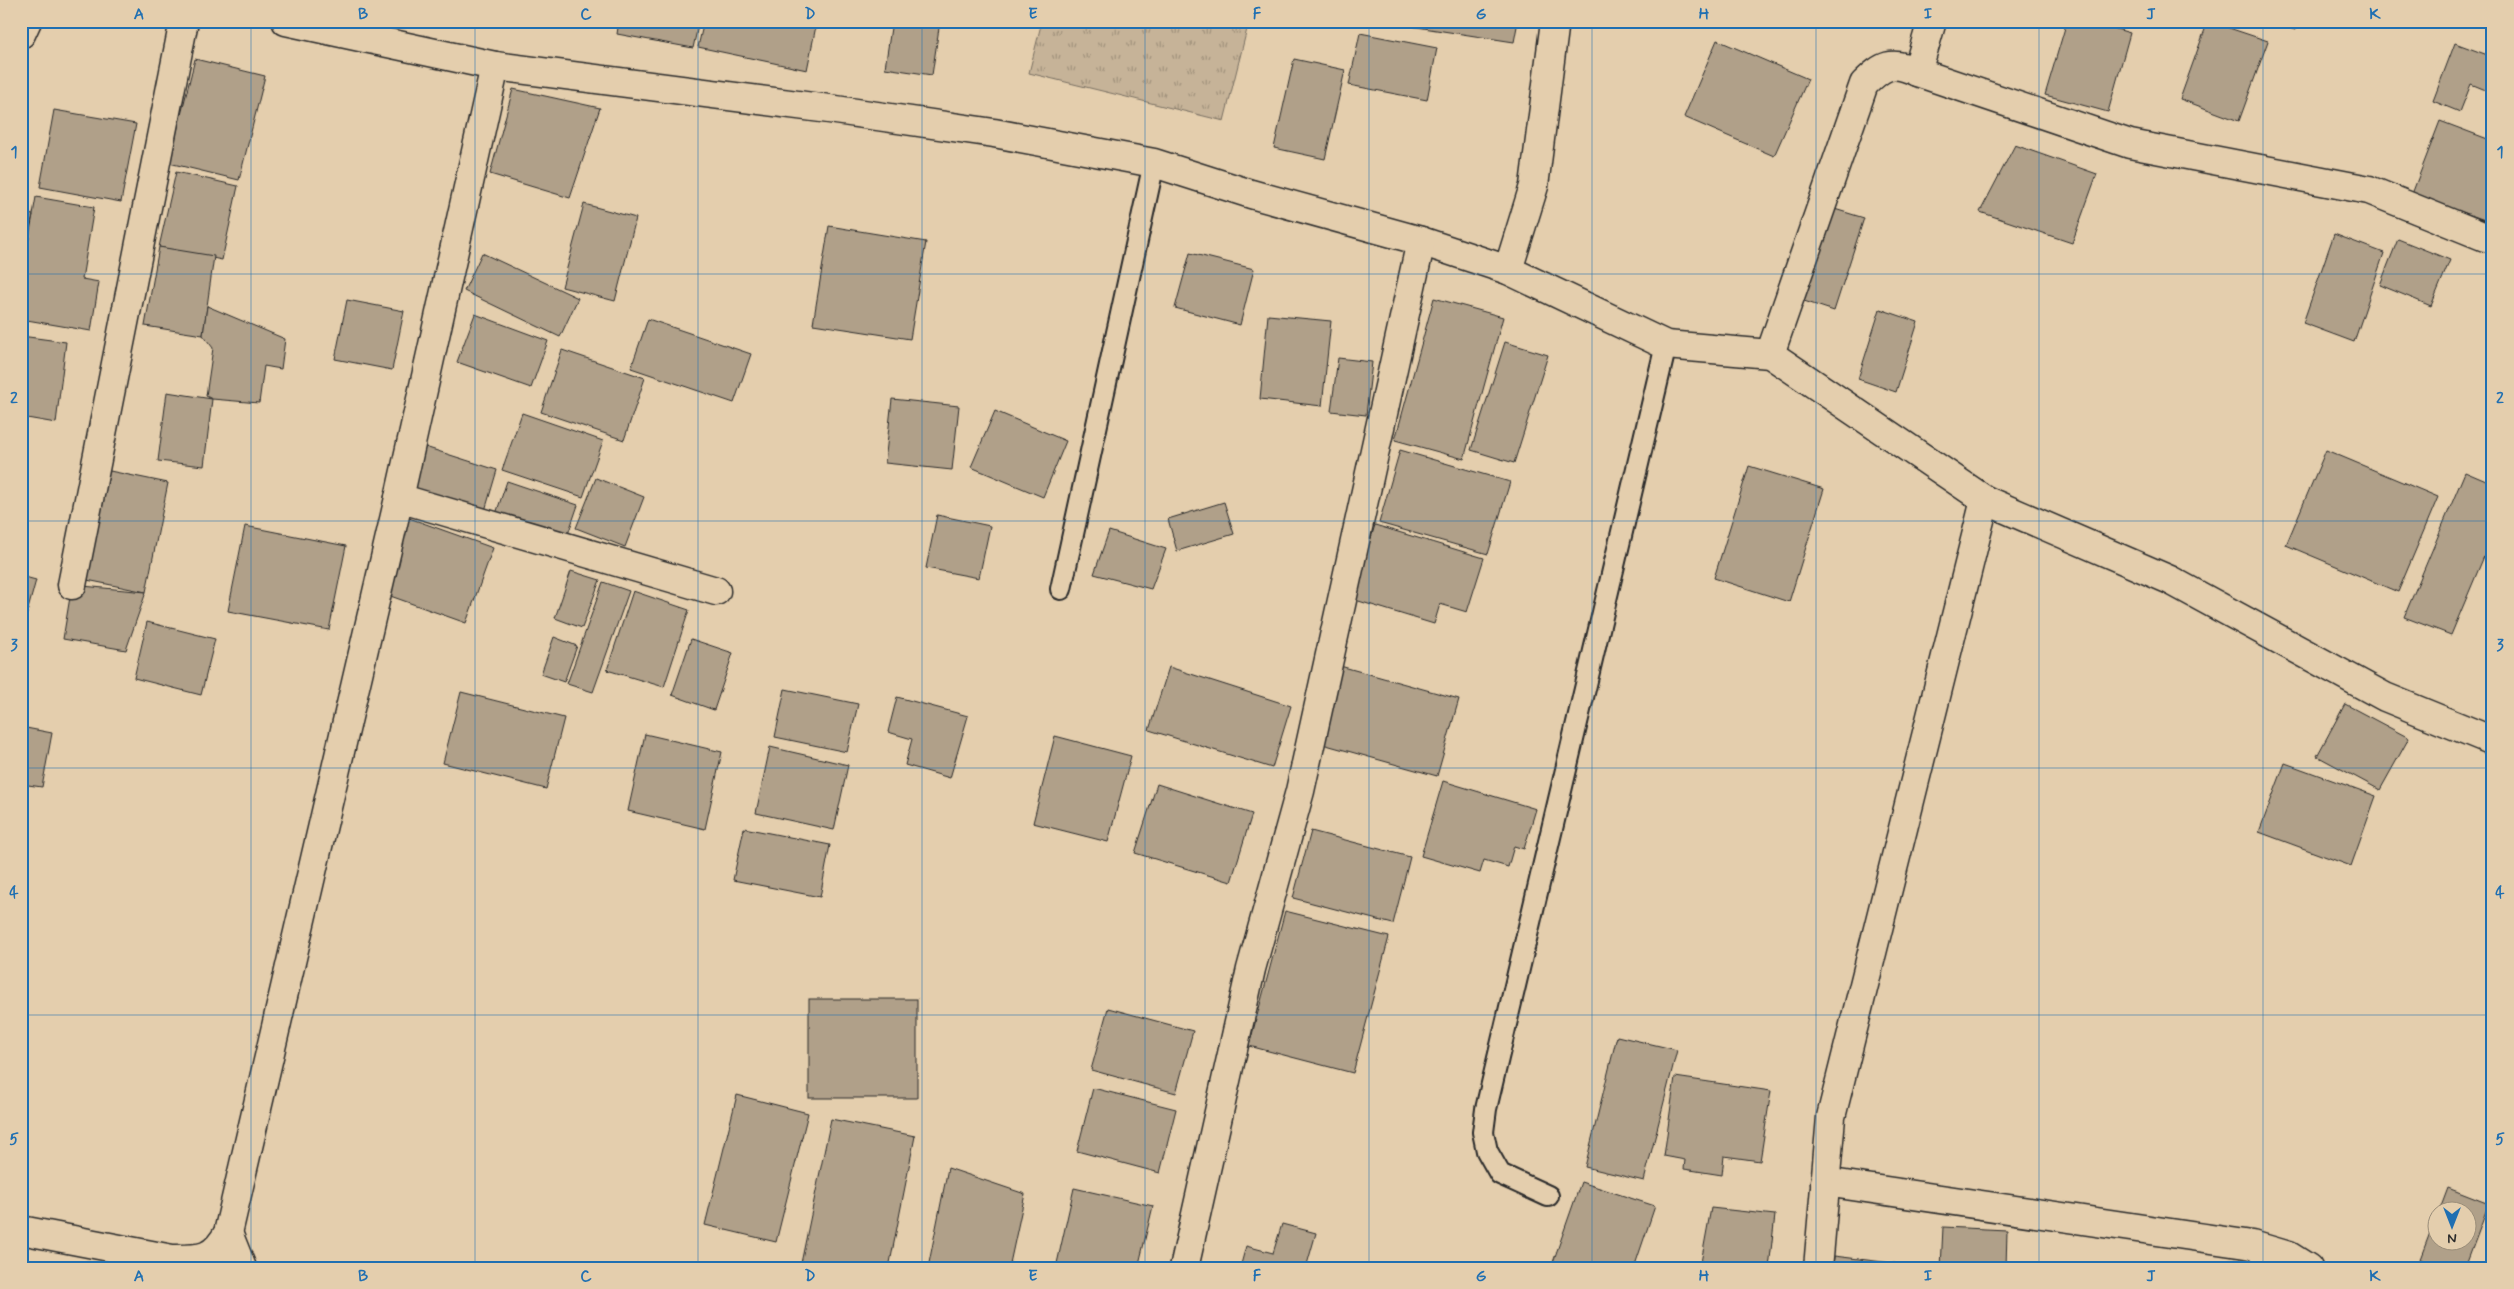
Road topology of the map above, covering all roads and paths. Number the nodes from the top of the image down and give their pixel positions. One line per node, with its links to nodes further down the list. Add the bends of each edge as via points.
1 (27, 21): 6 (street)
2 (184, 21): 17 (street)
3 (286, 21): 7 (street)
4 (1555, 21): 12 (street, via 1534,186)
5 (1932, 21): 8 (street)
6 (21, 34)
7 (495, 66): 9 (street, via 984,132); 15 (street)
8 (1917, 72): 10 (street, via 2130,144 2368,190 2485,237); 14 (street, via 1892,65 1879,69 1864,84)
9 (1154, 163): 11 (street); 18 (lane)
10 (2493, 235)
11 (1420, 241): 12 (street); 26 (street, via 1300,791 1251,969)
12 (1508, 270): 13 (street)
13 (1666, 345): 14 (street); 22 (lane, via 1486,1109 1483,1132 1487,1151 1500,1174)
14 (1770, 354): 16 (street)
15 (399, 498): 19 (street); 24 (street)
16 (1985, 500): 20 (street, via 2170,580 2385,697); 21 (street, via 1831,1117)
17 (72, 585)
18 (1061, 589)
19 (716, 591)
20 (2493, 741)
21 (1825, 1182): 27 (street); 28 (street, via 2252,1245 2289,1256)
22 (1548, 1196)
23 (21, 1230): 24 (street, via 172,1259 209,1256 219,1248)
24 (228, 1233): 25 (street)
25 (242, 1268)
26 (1184, 1268)
27 (1818, 1268)
28 (2308, 1268)

